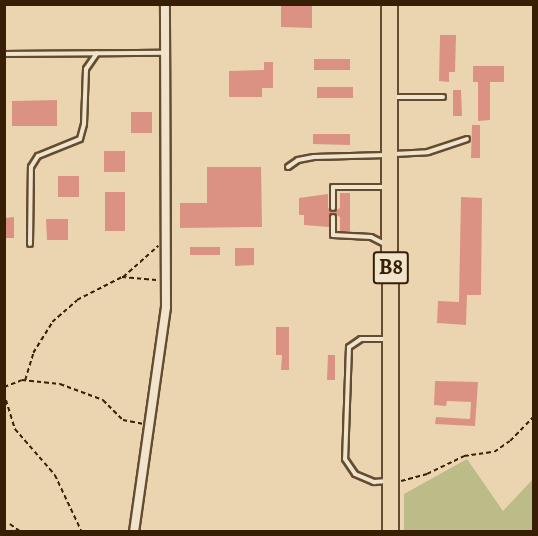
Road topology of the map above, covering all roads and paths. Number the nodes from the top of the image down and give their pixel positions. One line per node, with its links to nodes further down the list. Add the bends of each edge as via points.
1 (165, 4): 3 (street)
2 (389, 4): 6 (highway, B8)
3 (165, 52): 4 (lane); 14 (street)
4 (98, 53): 5 (lane); 15 (lane, via 86,69 80,139 38,156 31,167)
5 (4, 54)
6 (390, 97): 7 (lane); 9 (highway, B8)
7 (443, 97)
8 (467, 139): 9 (lane, via 428,152)
9 (390, 155): 10 (lane, via 314,157); 11 (highway, B8)
10 (288, 167)
11 (390, 187): 12 (lane, via 333,187); 16 (highway, B8)
12 (333, 208)
13 (333, 217): 16 (lane, via 333,235 372,237)
14 (166, 240): 17 (path); 18 (street)
15 (30, 244)
16 (391, 248): 19 (highway, B8)
17 (122, 277): 18 (path); 20 (path, via 77,300 52,322 33,353)
18 (166, 281): 24 (street, via 166,307)
19 (391, 339): 25 (highway, B8); 25 (lane, via 361,339 349,347 345,459 355,474 374,482)
20 (25, 380): 21 (path); 24 (path, via 87,392 103,400 123,420)
21 (4, 387)
22 (4, 393): 28 (path, via 15,429 55,476)
23 (534, 416): 25 (path, via 494,452 464,456 427,474)
24 (149, 424): 29 (street)
25 (390, 481): 30 (highway, B8)
26 (10, 524): 27 (path)
27 (21, 531)
28 (82, 531)
29 (134, 531)
30 (390, 531)

